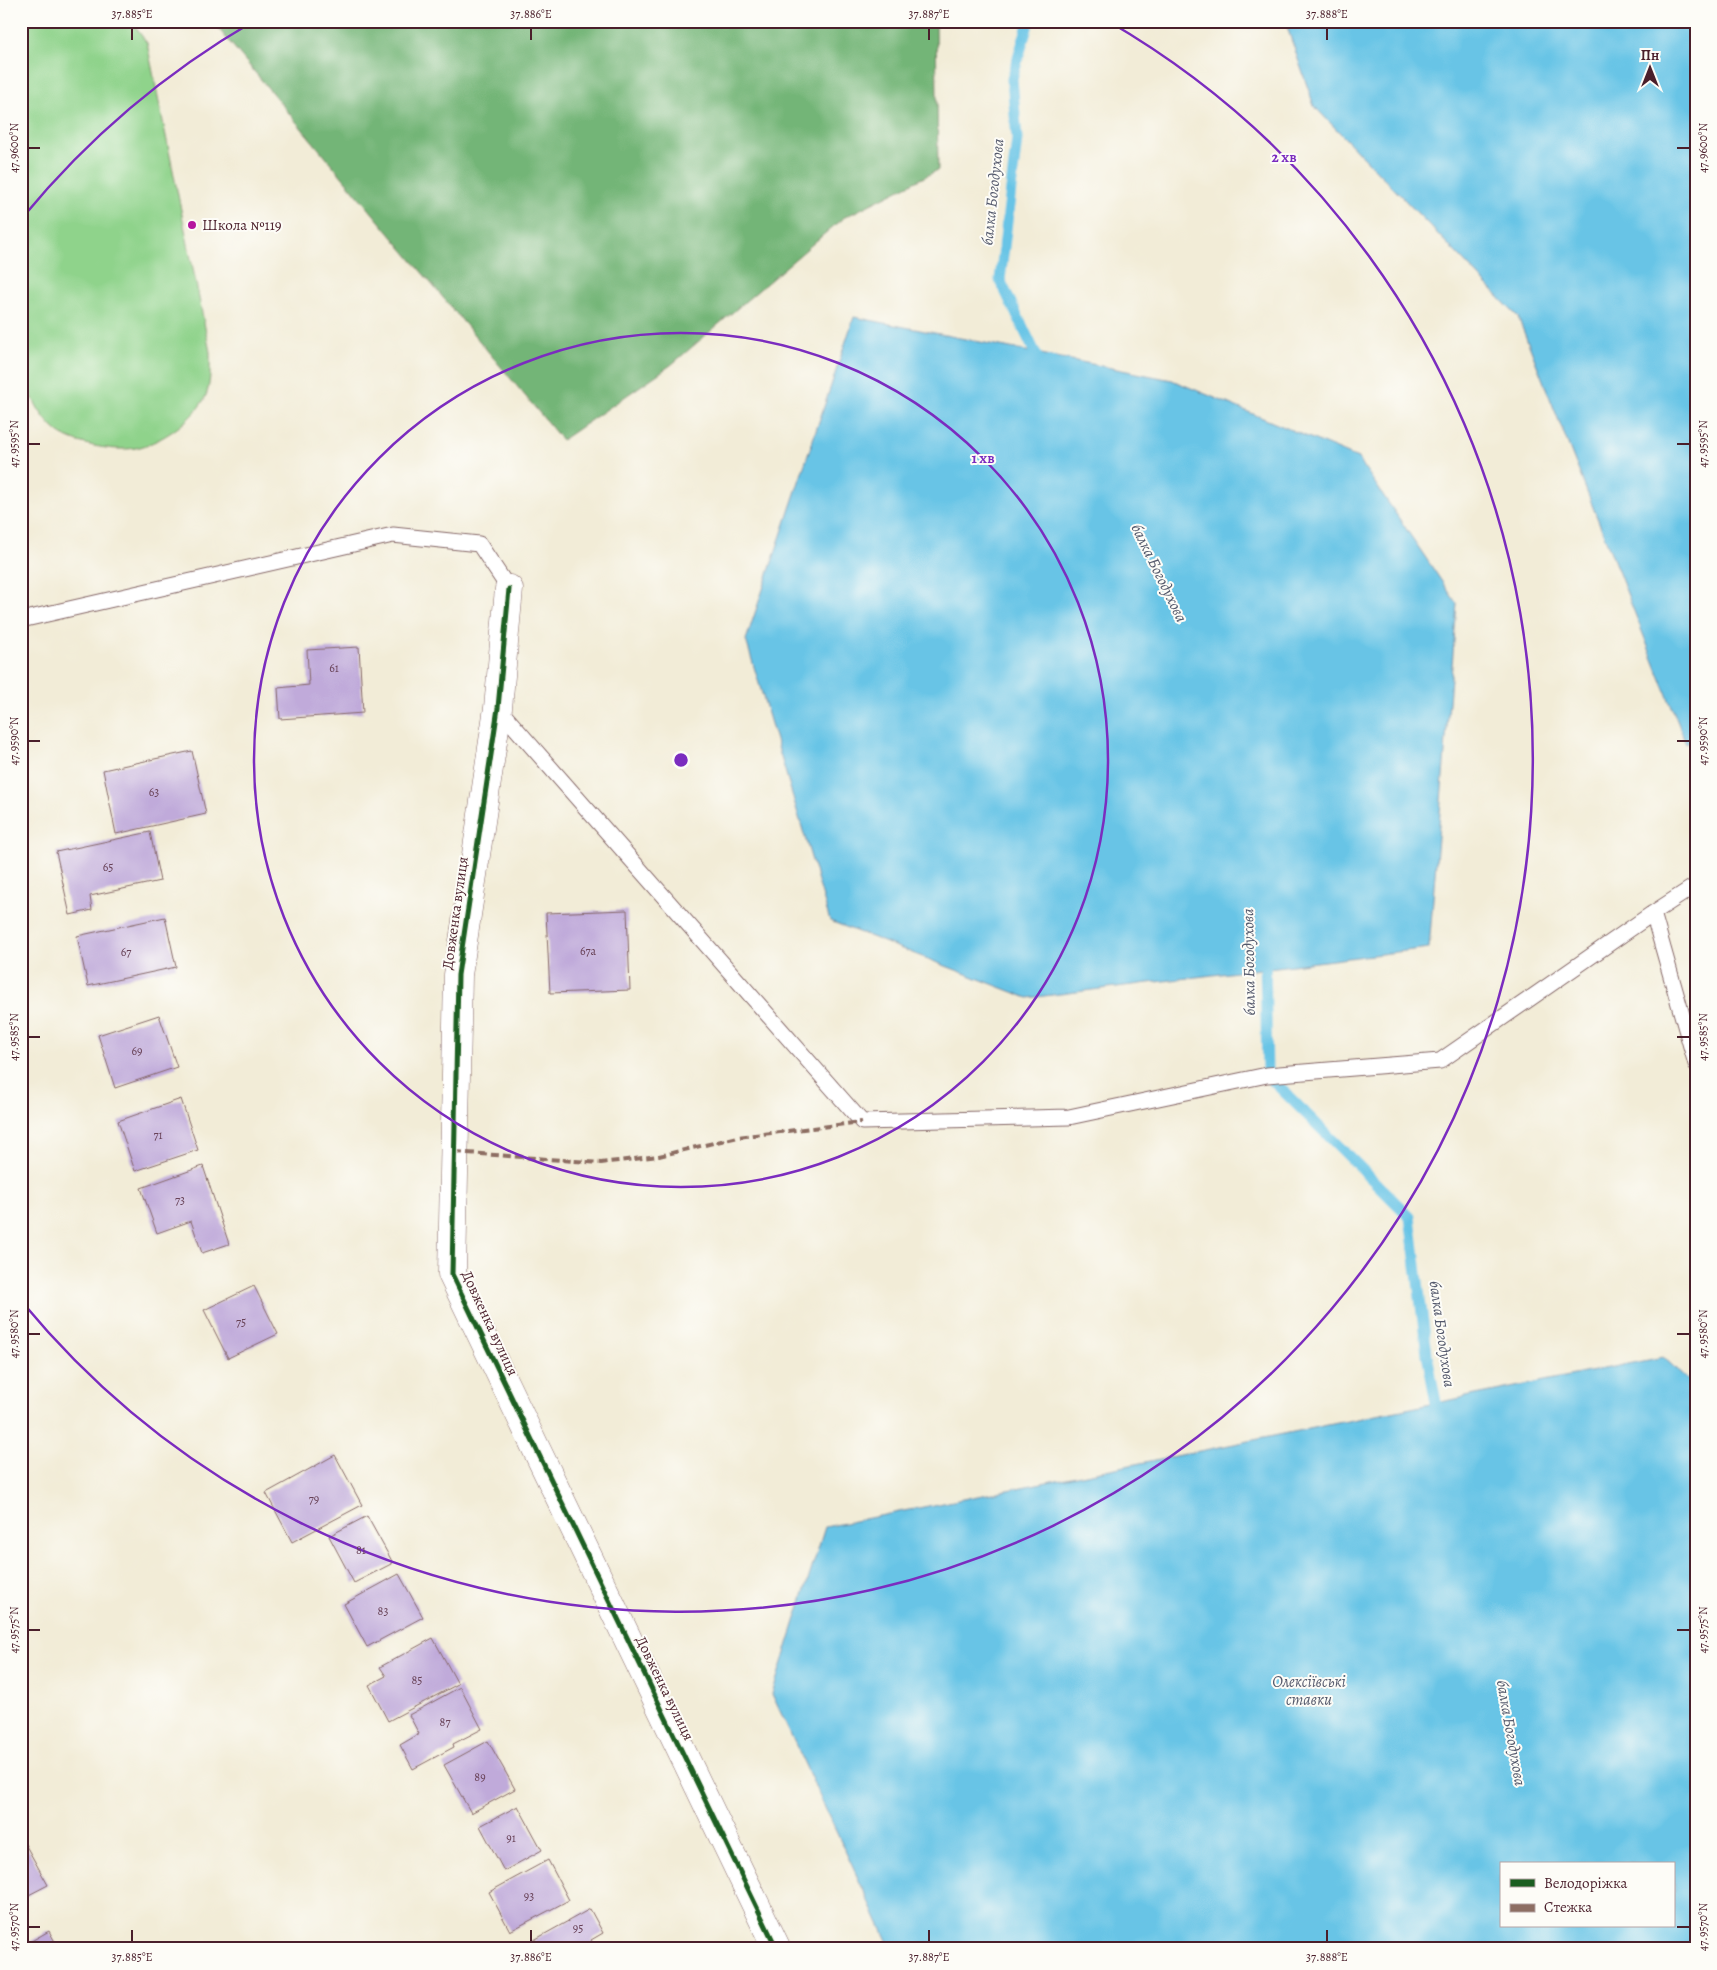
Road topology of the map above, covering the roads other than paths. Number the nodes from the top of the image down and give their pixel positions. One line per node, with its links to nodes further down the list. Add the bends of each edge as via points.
1 (509, 589): 2 (lane, via 479,544 393,535); 3 (street, Довженка вулиця)
2 (21, 620)
3 (498, 708): 5 (lane, via 862,1122 1069,1116 1267,1075 1440,1061); 7 (street, Довженка вулиця, via 458,975 452,1274)
4 (1696, 885): 5 (lane)
5 (1653, 913): 6 (lane)
6 (1696, 1064)
7 (777, 1949)

